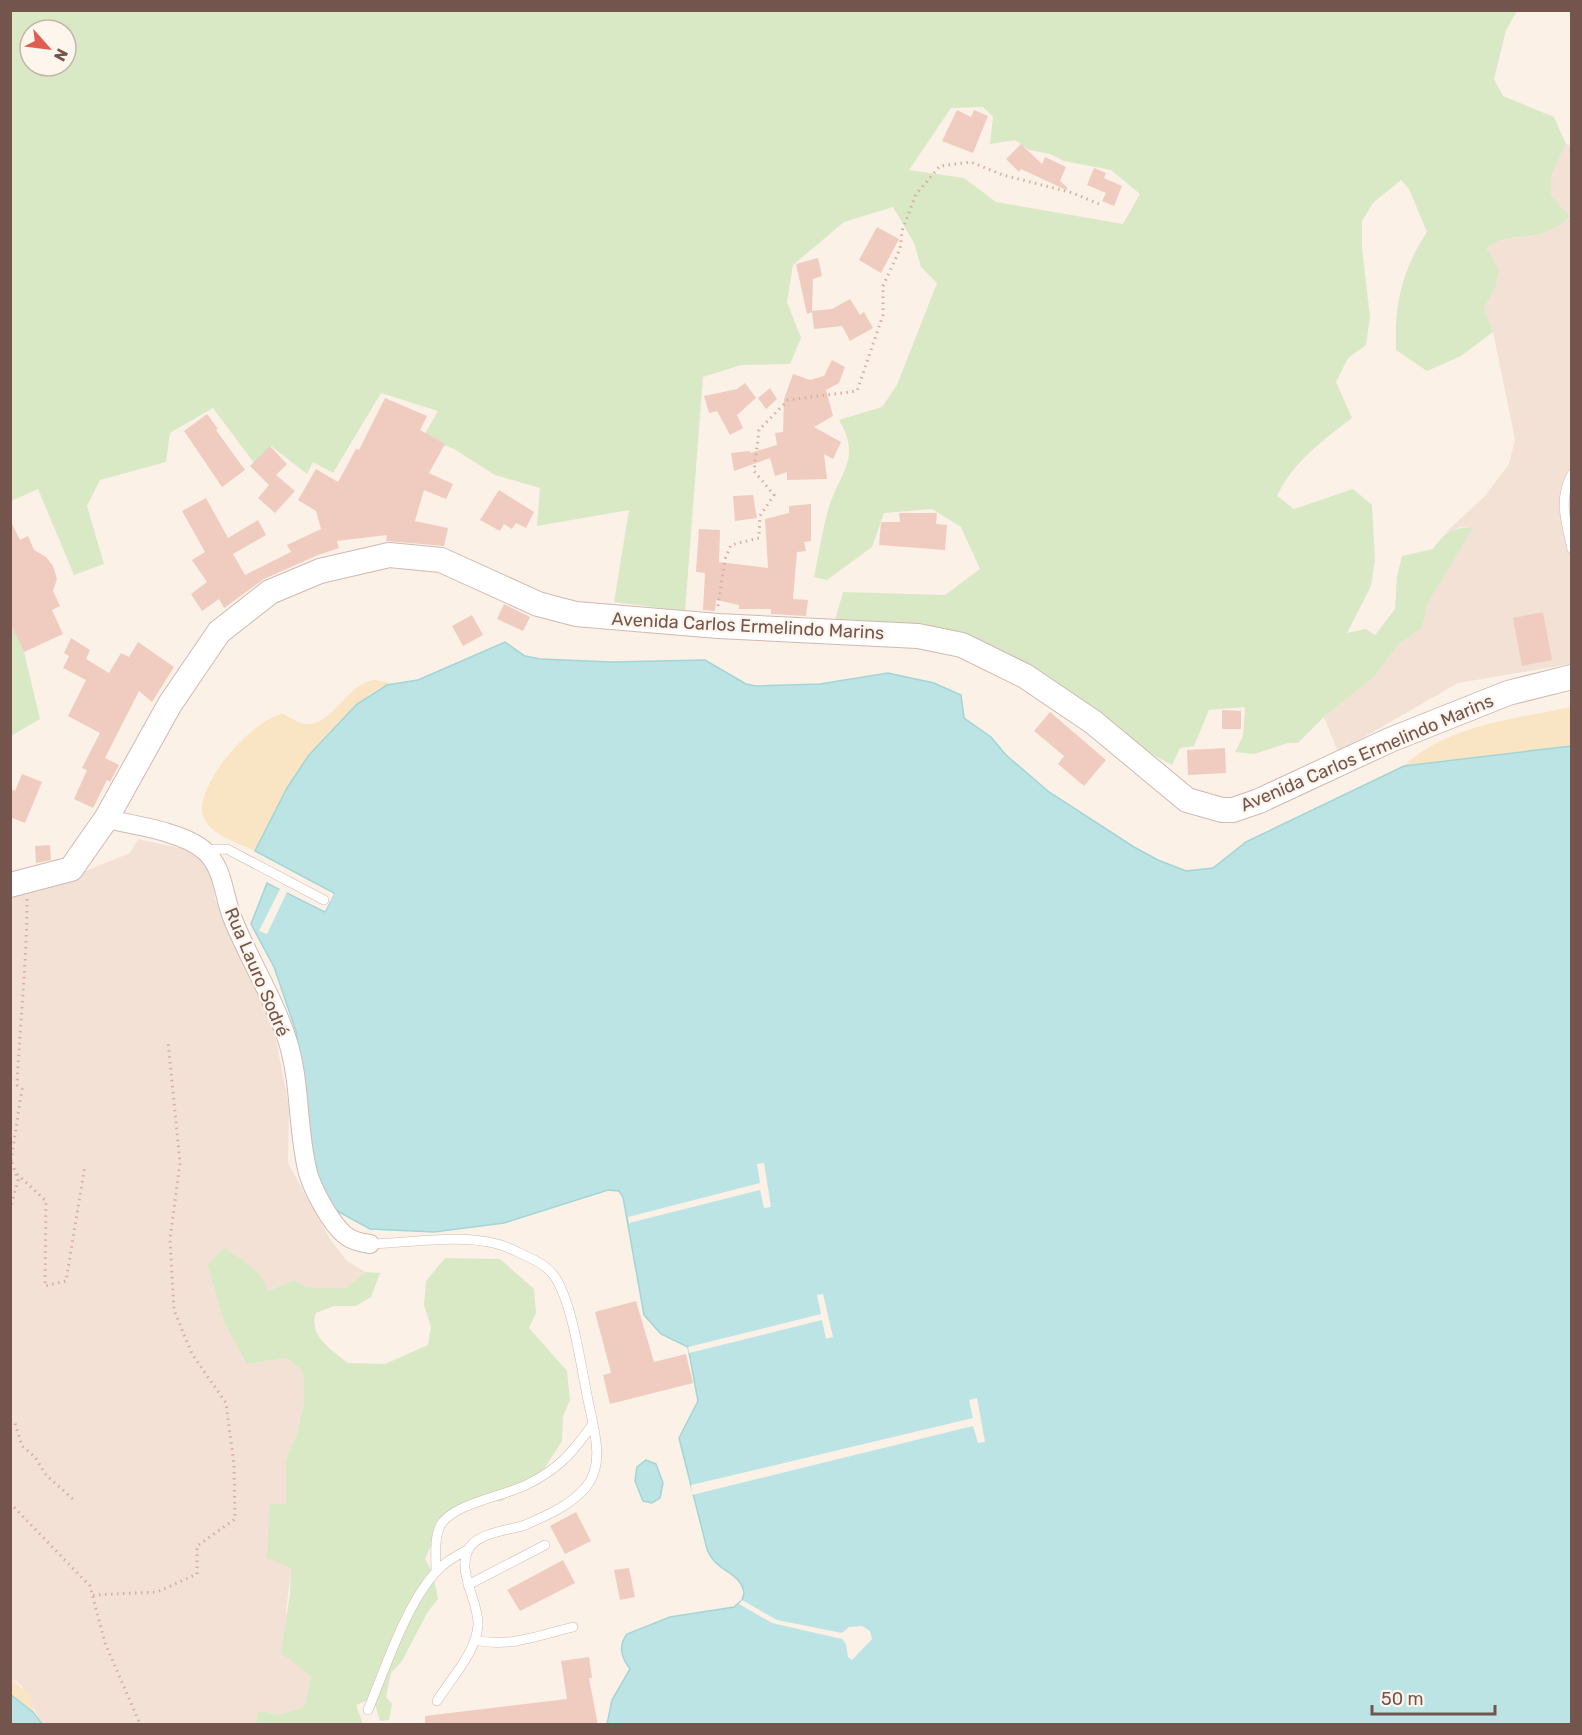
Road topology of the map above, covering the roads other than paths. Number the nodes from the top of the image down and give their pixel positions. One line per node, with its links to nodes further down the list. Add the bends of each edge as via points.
1 (1572, 474): 2 (lane, via 1563,502)
2 (1572, 549)
3 (1572, 677): 4 (street, Avenida Carlos Ermelindo Marins, via 1508,693 1390,740 1253,804 1222,810 1197,805 1177,794 1093,722 1025,676 963,645 918,636 576,614 538,604 441,560 389,555 320,571 270,592 219,632 170,704)
4 (106, 819): 5 (street, Rua Lauro Sodré, via 177,836); 6 (street, Avenida Carlos Ermelindo Marins, via 71,869)
5 (204, 850): 7 (lane, via 227,849); 8 (street, Rua Lauro Sodré, via 220,872 232,917 289,1044 300,1094 308,1173 314,1189 341,1232)
6 (19, 884)
7 (324, 900)
8 (370, 1244): 9 (lane, via 486,1241 547,1268 558,1282 566,1304)
9 (593, 1424): 11 (lane, via 597,1450 594,1474 577,1497 529,1523 479,1539); 12 (lane, via 568,1459 526,1485 451,1513 440,1525 436,1539)
10 (545, 1545): 13 (lane)
11 (469, 1549): 12 (lane); 13 (lane)
12 (436, 1572): 17 (lane, via 390,1655)
13 (468, 1585): 15 (lane, via 478,1619)
14 (573, 1627): 15 (lane, via 510,1643)
15 (475, 1640): 16 (lane)
16 (437, 1701)
17 (369, 1710)

